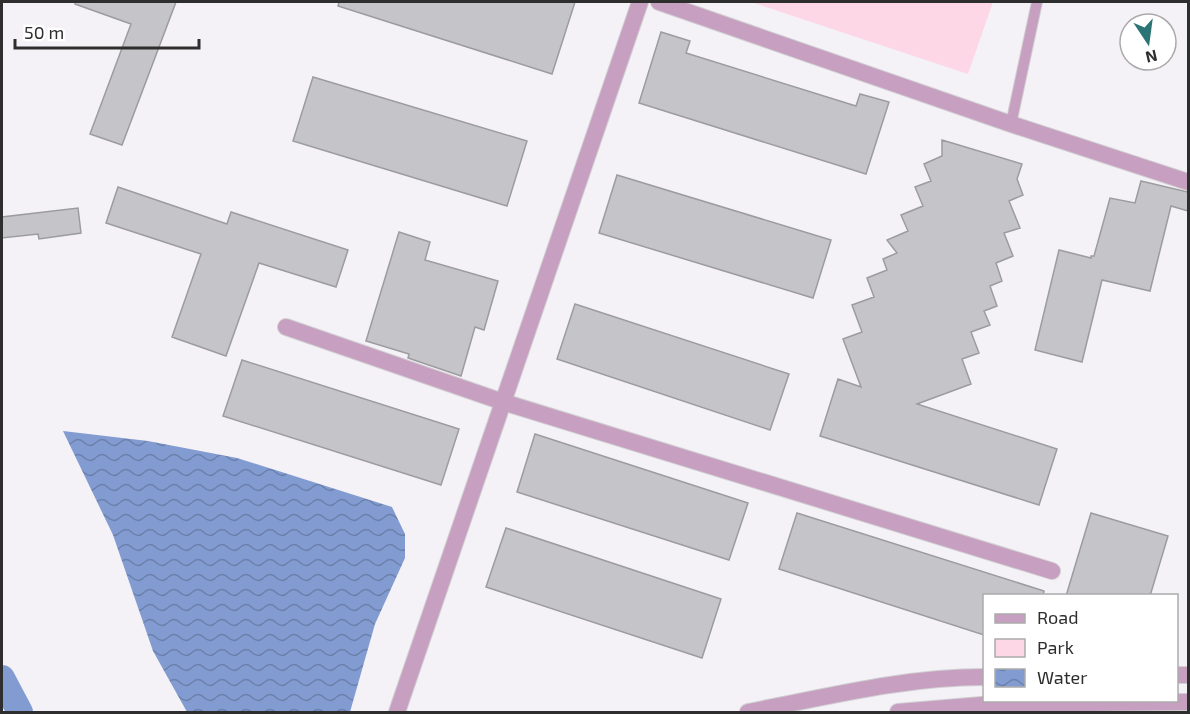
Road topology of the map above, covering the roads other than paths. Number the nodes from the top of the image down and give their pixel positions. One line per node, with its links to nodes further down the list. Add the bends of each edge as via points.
1 (640, 2): 7 (street)
2 (660, 2): 4 (street)
3 (1037, 2): 4 (lane)
4 (1011, 124): 5 (street)
5 (1188, 182)
6 (286, 327): 7 (street)
7 (503, 402): 8 (street); 12 (street)
8 (1052, 571)
9 (983, 677): 13 (street, via 914,681)
10 (1188, 702): 11 (street)
11 (994, 708): 14 (street)
12 (397, 712)
13 (748, 712)
14 (898, 712)

